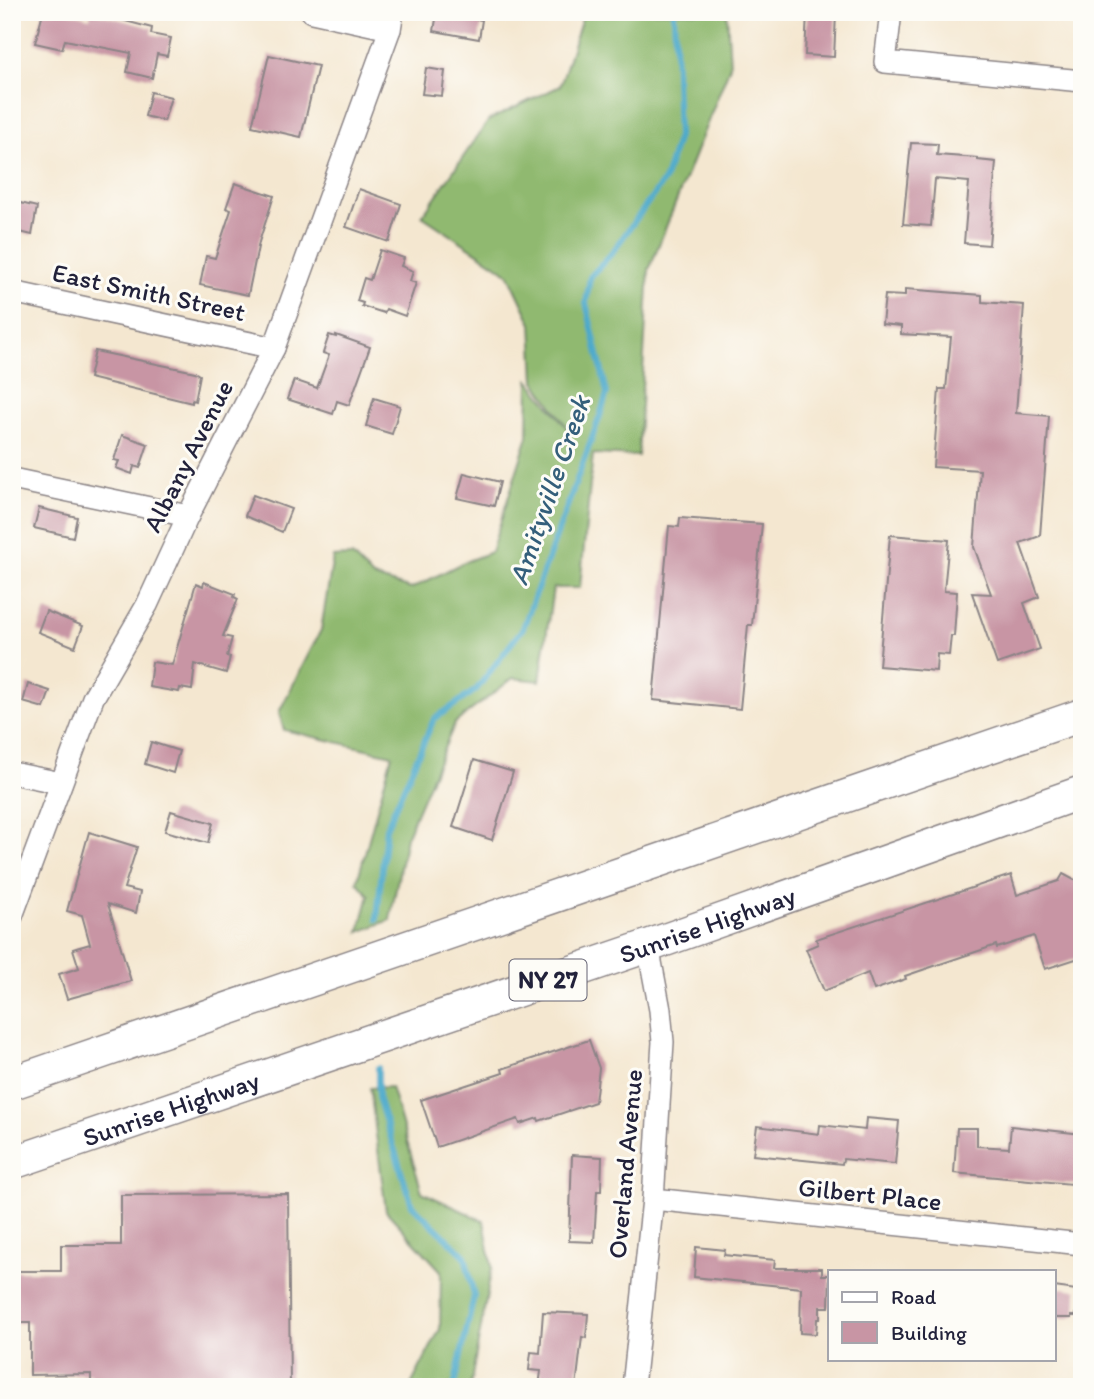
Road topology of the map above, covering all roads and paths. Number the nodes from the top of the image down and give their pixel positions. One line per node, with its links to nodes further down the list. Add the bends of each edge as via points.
1 (313, 12): 3 (street)
2 (891, 12): 4 (street, via 884,62)
3 (392, 21): 6 (street, Albany Avenue)
4 (1082, 81)
5 (12, 292): 6 (street, East Smith Street)
6 (274, 348): 8 (street, Albany Avenue)
7 (12, 479): 8 (street)
8 (188, 516): 11 (street, Albany Avenue, via 147,605 93,698)
9 (1082, 715): 15 (highway)
10 (12, 773): 11 (street)
11 (61, 783): 13 (street, Albany Avenue)
12 (1082, 792): 14 (highway, Sunrise Highway / NY 27)
13 (12, 916)
14 (648, 946): 16 (highway, Sunrise Highway / NY 27); 17 (street, Overland Avenue, via 663,1042)
15 (12, 1083)
16 (12, 1163)
17 (653, 1199): 18 (street, Gilbert Place); 19 (street, Overland Avenue)
18 (1082, 1244)
19 (633, 1387)

